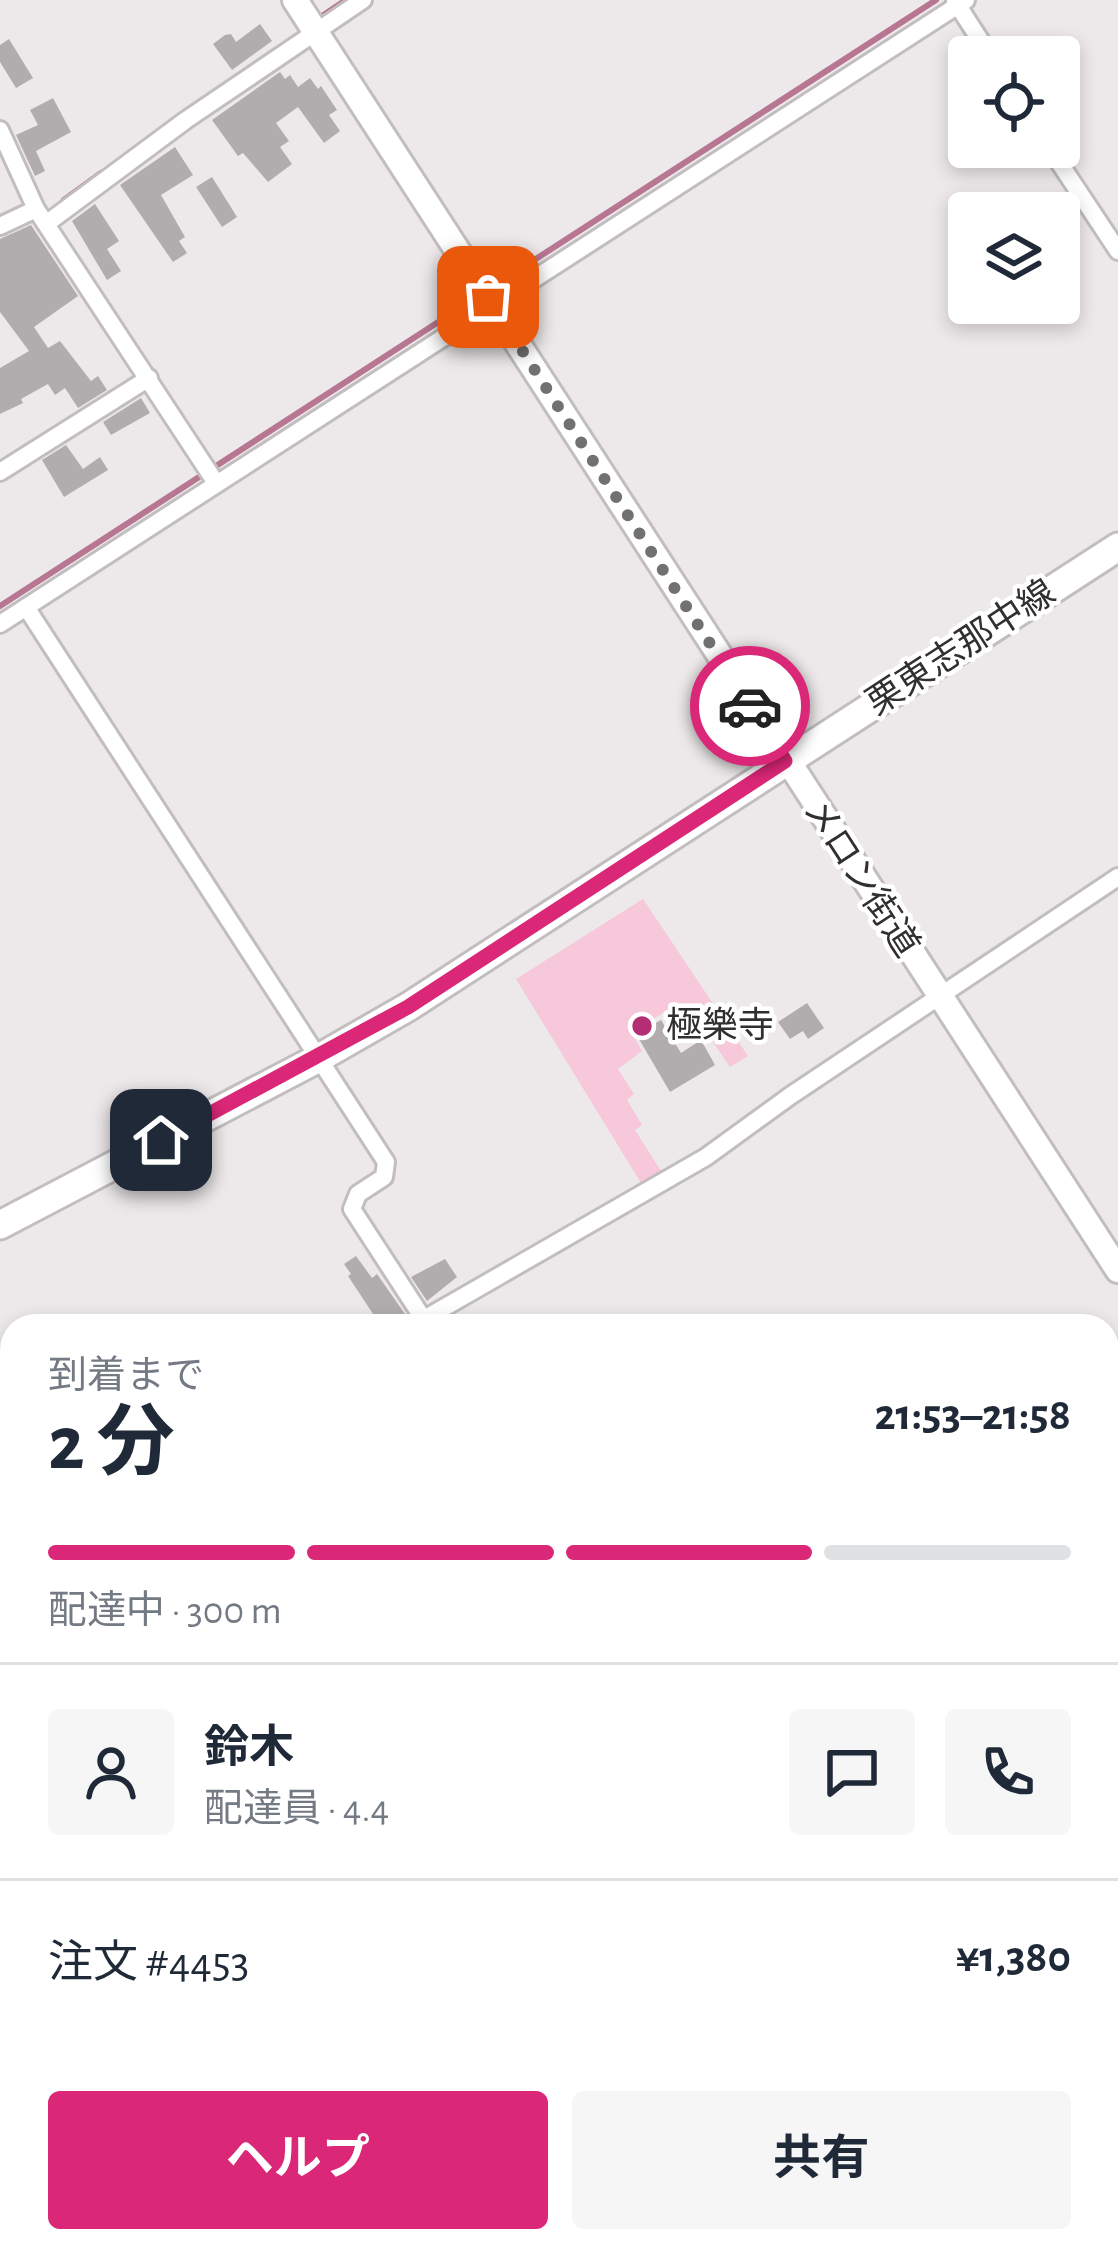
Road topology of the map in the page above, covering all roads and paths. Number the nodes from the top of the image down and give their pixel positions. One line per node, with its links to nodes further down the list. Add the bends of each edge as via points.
1 (295, 0): 4 (street, メロン街道)
2 (363, 0): 4 (street)
3 (960, 2): 5 (street); 11 (street)
4 (315, 31): 8 (street); 11 (street, メロン街道)
5 (979, 36)
6 (0, 130): 8 (street)
7 (1063, 168): 10 (street)
8 (41, 217): 9 (street); 12 (street)
9 (0, 226)
10 (1118, 250)
11 (487, 295): 14 (street); 18 (street, メロン街道)
12 (149, 378): 13 (street); 14 (street)
13 (0, 472)
14 (209, 473): 16 (street)
15 (1118, 547): 18 (main road, 栗東志那中線)
16 (26, 607): 17 (street); 21 (street)
17 (0, 624)
18 (785, 761): 20 (street, メロン街道); 21 (main road, 栗東志那中線)
19 (1118, 877): 20 (street)
20 (940, 997): 23 (street, メロン街道); 25 (street, via 706,1157)
21 (319, 1058): 22 (main road, 栗東志那中線); 24 (street, via 386,1162 383,1177 358,1194 352,1209)
22 (0, 1225)
23 (1118, 1270)
24 (415, 1314)
25 (438, 1314)

